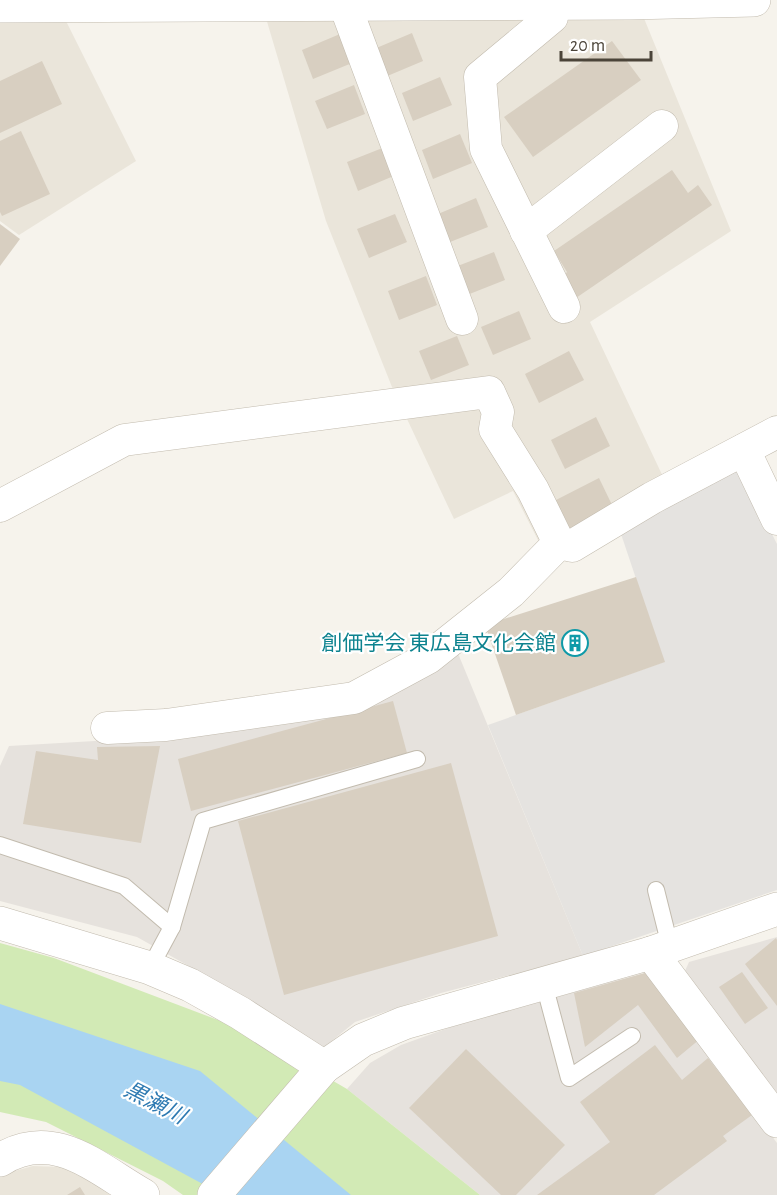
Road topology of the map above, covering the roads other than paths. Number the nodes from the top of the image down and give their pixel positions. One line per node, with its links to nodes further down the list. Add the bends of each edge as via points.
1 (754, 0): 3 (street)
2 (131, 2): 3 (street); 4 (street)
3 (346, 3): 9 (street)
4 (0, 6)
5 (552, 17): 7 (street, via 480,77 486,149)
6 (662, 126): 7 (street)
7 (526, 231): 8 (street)
8 (564, 307)
9 (462, 319)
10 (777, 432): 11 (street)
11 (744, 450): 13 (street); 14 (street, via 572,546)
12 (0, 506): 14 (street, via 124,440 489,392 498,412 495,429 533,490)
13 (777, 519)
14 (559, 543): 15 (street, via 511,592 428,658 354,698 166,725)
15 (107, 728)
16 (417, 759): 21 (lane, via 203,821)
17 (0, 845): 21 (lane, via 124,886)
18 (656, 890): 22 (lane)
19 (777, 909): 22 (street)
20 (0, 923): 23 (street)
21 (172, 927): 23 (lane)
22 (661, 950): 24 (street); 27 (street)
23 (150, 968): 26 (street, via 240,1013)
24 (544, 984): 25 (lane, via 569,1078); 26 (street, via 404,1023 363,1040)
25 (632, 1036)
26 (324, 1067): 30 (street)
27 (777, 1121)
28 (0, 1160): 29 (street, via 34,1147 70,1152)
29 (143, 1195)
30 (214, 1195)

